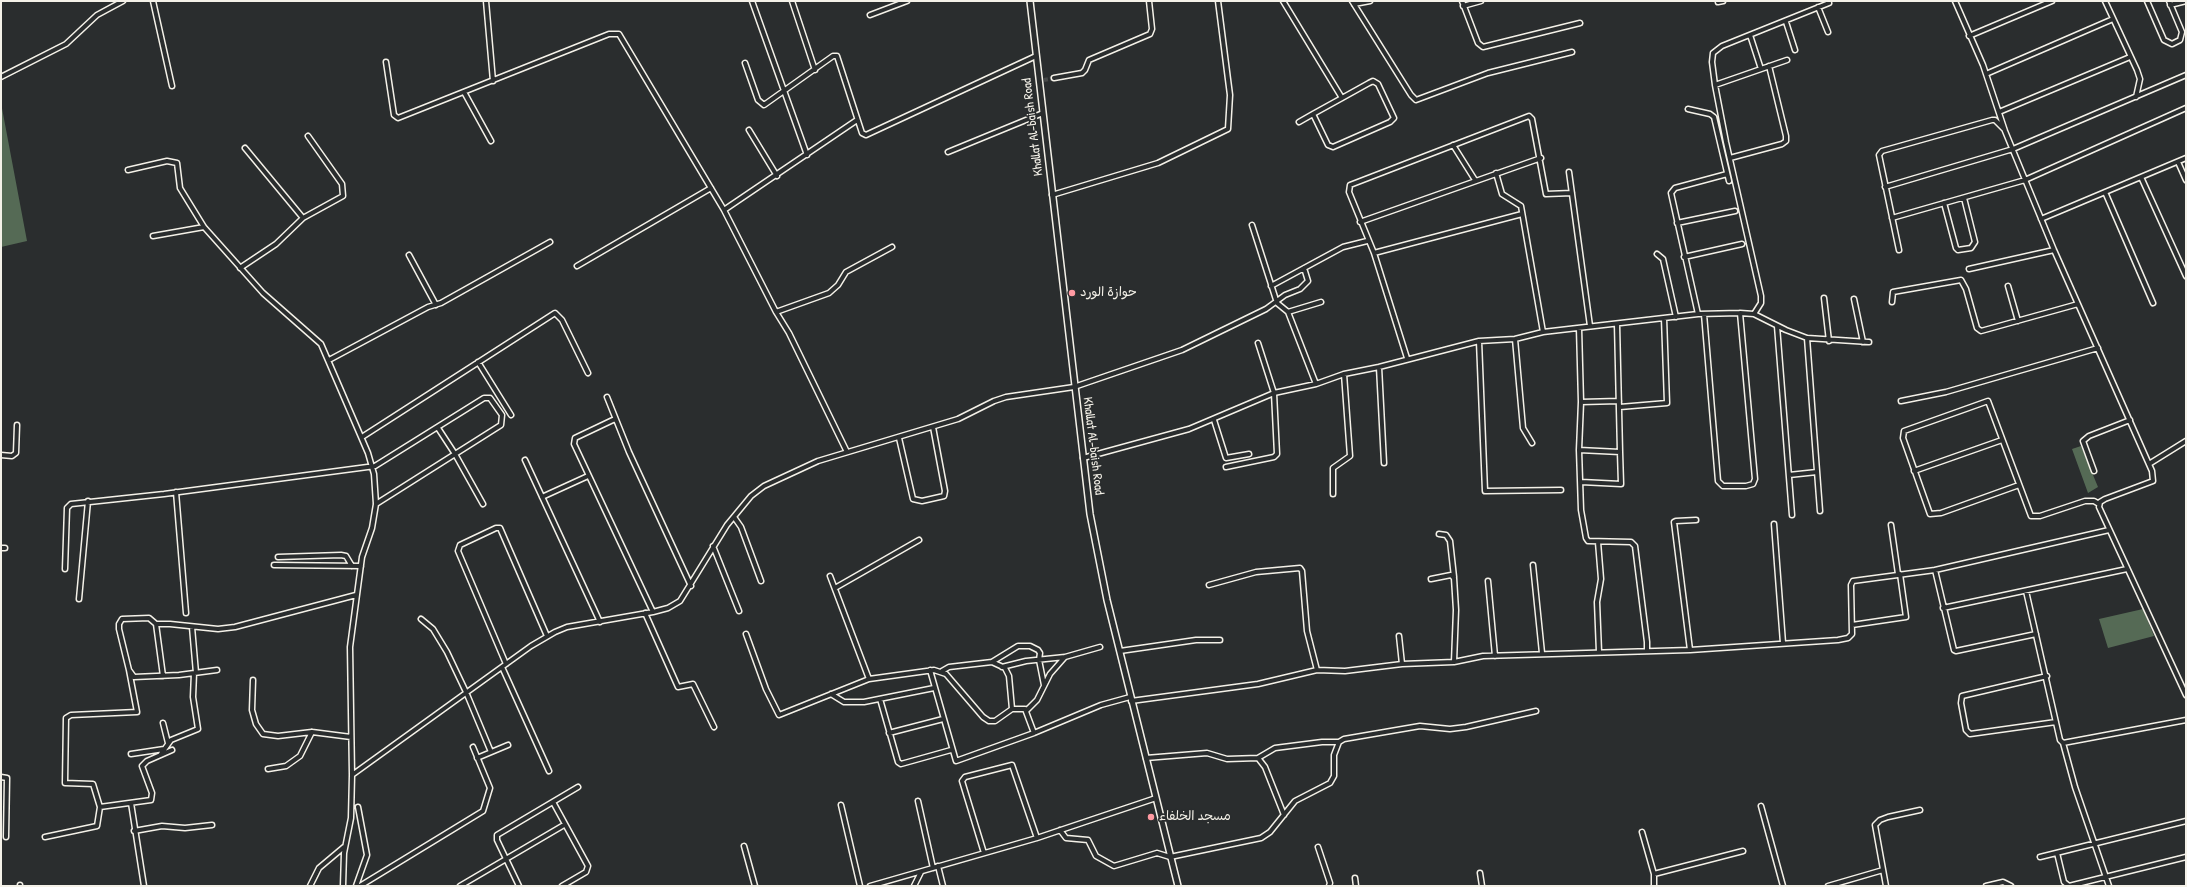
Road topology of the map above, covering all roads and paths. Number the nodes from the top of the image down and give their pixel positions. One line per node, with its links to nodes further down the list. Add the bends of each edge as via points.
1 (123, 1): 44 (street, via 97,15 66,44)
2 (154, 1): 48 (street)
3 (486, 1): 46 (street)
4 (752, 1): 49 (street)
5 (792, 1): 41 (street)
6 (907, 1): 24 (street)
7 (1030, 1): 34 (street, Khallat Al-baish Road)
8 (1149, 1): 45 (street, via 1152,29 1150,34 1089,60 1082,73)
9 (1218, 1): 87 (street, via 1230,95 1228,129 1158,163)
10 (1283, 1): 52 (street)
11 (1370, 1): 19 (street)
12 (1462, 1): 22 (street)
13 (1481, 1): 22 (street)
14 (1955, 1): 31 (street)
15 (2052, 1): 31 (street)
16 (2105, 1): 25 (street)
17 (2147, 1): 30 (street, via 2164,40 2175,43)
18 (2186, 1): 21 (street)
19 (1353, 2): 33 (street, via 1416,100 1488,74)
20 (1829, 3): 23 (street)
21 (2170, 3): 30 (street)
22 (1463, 6): 27 (street, via 1478,43 1483,47)
23 (1818, 7): 26 (street); 28 (street)
24 (870, 15)
25 (2113, 20): 35 (street); 42 (street)
26 (1786, 22): 29 (street); 32 (street)
27 (1580, 23)
28 (1828, 32)
29 (1750, 35): 40 (street); 47 (street, via 1714,50 1712,62)
30 (2184, 35)
31 (1970, 36): 42 (street)
32 (1795, 50)
33 (1572, 52)
34 (1036, 56): 56 (street, Khallat Al-baish Road, via 1041,80); 58 (street, via 866,135 862,133)
35 (2130, 57): 51 (street, via 2140,79); 55 (street)
36 (1787, 60): 39 (street)
37 (386, 62): 50 (street, via 396,118)
38 (745, 63): 49 (street, via 762,105)
39 (1769, 66): 40 (street); 70 (street, via 1786,141)
40 (1761, 69): 47 (street)
41 (814, 70): 49 (street); 58 (street, via 833,56 838,57)
42 (1986, 74): 55 (street)
43 (2186, 75): 51 (street)
44 (1, 77)
45 (1054, 78)
46 (493, 80): 50 (street); 84 (street, via 609,34 618,34)
47 (1715, 85): 70 (street)
48 (172, 86)
49 (784, 91): 68 (street)
50 (464, 92): 63 (street)
51 (2136, 96): 66 (street)
52 (1342, 98): 57 (street); 57 (street, via 1373,81 1376,82 1394,113 1394,118 1333,147 1328,145)
53 (2186, 108): 80 (street)
54 (1688, 109): 76 (street, via 1714,117)
55 (1999, 112): 61 (street)
56 (1043, 113): 67 (street); 87 (street, Khallat Al-baish Road)
57 (1313, 114): 59 (street)
58 (857, 120): 68 (street)
59 (1299, 122)
60 (749, 130): 77 (street)
61 (2006, 131): 66 (street); 83 (street, via 1992,120 1882,151 1878,155)
62 (308, 136): 93 (street, via 342,184 344,192 341,199)
63 (491, 141)
64 (1453, 145): 69 (street, via 1529,116 1532,119); 79 (street); 96 (street, via 1350,185 1348,192)
65 (245, 148): 93 (street)
66 (2013, 149): 80 (street); 83 (street)
67 (948, 152)
68 (807, 155): 77 (street)
69 (1540, 158): 75 (street); 86 (street, via 1546,194)
70 (1730, 158): 131 (street, via 1761,296 1761,303)
71 (2186, 158): 72 (street)
72 (2178, 162): 78 (street); 81 (street)
73 (128, 170): 99 (street, via 168,161 177,163 180,188)
74 (1569, 172): 86 (street)
75 (1496, 173): 79 (street); 92 (street, via 1500,192 1520,204)
76 (1727, 174): 82 (street); 97 (street, via 1672,190)
77 (777, 176): 90 (street)
78 (2141, 177): 85 (street); 115 (street)
79 (1475, 180): 96 (street)
80 (2026, 180): 88 (street); 95 (street)
81 (2186, 180)
82 (1730, 181)
83 (1885, 186): 94 (street)
84 (711, 188): 90 (street); 111 (street)
85 (2104, 192): 95 (street); 123 (street)
86 (1572, 193): 136 (street)
87 (1052, 195): 155 (street, Khallat Al-baish Road)
88 (1964, 198): 89 (street); 89 (street, via 1975,242 1970,248 1956,248)
89 (1944, 203): 94 (street)
90 (724, 210): 126 (street)
91 (1734, 211): 97 (street)
92 (1522, 214): 107 (street); 139 (street)
93 (303, 218): 112 (street, via 276,244)
94 (1892, 218): 105 (street)
95 (2041, 219): 106 (street)
96 (1360, 222): 101 (street)
97 (1677, 223): 110 (street)
98 (1252, 225): 116 (street)
99 (204, 227): 100 (street); 112 (street)
100 (153, 236)
101 (1367, 241): 107 (street); 113 (street, via 1343,247)
102 (550, 242): 124 (street)
103 (1742, 244): 110 (street)
104 (892, 247): 126 (street, via 846,272 829,293)
105 (1899, 250)
106 (2054, 250): 114 (street); 125 (street)
107 (1374, 253): 148 (street)
108 (1657, 254): 132 (street, via 1663,259)
109 (409, 255): 124 (street)
110 (1684, 257): 129 (street)
111 (577, 266)
112 (240, 268): 149 (street, via 271,301 317,339)
113 (1304, 268): 116 (street); 120 (street, via 1308,275 1305,286 1285,295)
114 (1969, 269)
115 (2186, 276)
116 (1271, 286): 120 (street)
117 (2008, 286): 134 (street)
118 (1824, 298): 143 (street)
119 (1854, 299): 144 (street)
120 (1277, 302): 127 (street); 155 (street, via 1182,350)
121 (1321, 302): 127 (street)
122 (1892, 302): 134 (street, via 1893,292 1958,280 1964,285 1979,331)
123 (2153, 303)
124 (436, 304): 149 (street)
125 (2078, 304): 134 (street); 147 (street)
126 (776, 312): 175 (street, via 789,333)
127 (1288, 312): 154 (street)
128 (1740, 313): 130 (street); 130 (street, via 1755,479 1753,484 1746,486 1723,486 1718,481); 131 (street)
129 (1698, 314): 130 (street); 132 (street)
130 (1704, 314)
131 (1754, 314): 137 (street)
132 (1676, 316): 133 (street)
133 (1664, 318): 135 (street); 161 (street, via 1667,403)
134 (2018, 321)
135 (1617, 324): 136 (street); 159 (street)
136 (1590, 326): 138 (street)
137 (1778, 326): 141 (street); 189 (street)
138 (1579, 328): 139 (street); 160 (street)
139 (1543, 332): 140 (street)
140 (1515, 338): 142 (street); 173 (street, via 1523,428)
141 (1807, 338): 143 (street); 188 (street)
142 (1479, 341): 148 (street); 193 (street, via 1485,491)
143 (1829, 341): 144 (street)
144 (1863, 342): 145 (street)
145 (1869, 342)
146 (1258, 343): 156 (street)
147 (2098, 348): 158 (street, via 1946,392); 165 (street)
148 (1407, 358): 151 (street)
149 (330, 360): 169 (street)
150 (478, 362): 152 (street, via 551,315 557,314); 162 (street); 169 (street)
151 (1379, 367): 153 (street); 182 (street)
152 (588, 373)
153 (1344, 374): 154 (street); 195 (street, via 1350,456 1333,468)
154 (1316, 384): 156 (street)
155 (1074, 387): 167 (street, via 1006,397 958,419); 180 (street, Khallat Al-baish Road)
156 (1274, 394): 164 (street); 185 (street, via 1276,456)
157 (607, 397): 163 (street)
158 (1901, 400)
159 (1619, 401): 160 (street); 161 (street)
160 (1581, 402): 174 (street)
161 (1620, 407): 176 (street)
162 (511, 415)
163 (615, 419): 190 (street, via 574,440); 227 (street)
164 (1214, 420): 178 (street, via 1226,458); 180 (street, via 1157,439)
165 (2130, 420): 183 (street); 187 (street, via 2089,436 2083,441)
166 (17, 425): 179 (street, via 16,453 12,456)
167 (932, 427): 170 (street); 170 (street, via 944,496 922,501 913,499)
168 (438, 428): 177 (street); 177 (street, via 486,397 490,398 502,415 501,424); 184 (street, via 378,464)
169 (362, 437): 184 (street)
170 (899, 438): 175 (street)
171 (2002, 440): 186 (street); 186 (street, via 1989,403 1985,401 1904,431 1903,438); 192 (street)
172 (2186, 441): 183 (street)
173 (1532, 443)
174 (1579, 450): 176 (street); 191 (street)
175 (847, 452): 203 (street, via 818,461 764,486 751,496)
176 (1620, 452): 191 (street, via 1620,484)
177 (455, 454): 198 (street); 199 (street)
178 (1249, 454)
179 (1, 455)
180 (1083, 458): 251 (street, Khallat Al-baish Road, via 1090,514)
181 (525, 460): 196 (street)
182 (1384, 463)
183 (2149, 464): 200 (street, via 2153,481 2105,499)
184 (372, 465): 194 (street); 198 (street)
185 (1226, 467)
186 (1914, 470): 192 (street, via 1928,513 1933,515)
187 (2094, 471)
188 (1817, 472): 189 (street); 201 (street)
189 (1789, 475): 202 (street)
190 (588, 476): 196 (street); 234 (street)
191 (1581, 482): 210 (street, via 1587,540)
192 (2019, 485): 200 (street, via 2029,514 2033,517 2085,501)
193 (1561, 490)
194 (176, 492): 197 (street); 235 (street)
195 (1333, 494)
196 (542, 497): 238 (street)
197 (88, 501): 217 (street, via 68,505); 231 (street)
198 (376, 504): 216 (street)
199 (483, 504)
200 (2099, 504): 207 (street)
201 (1820, 511)
202 (1792, 515)
203 (734, 517): 211 (street); 224 (street, via 741,527)
204 (1696, 520): 250 (street, via 1674,522)
205 (1774, 524): 247 (street)
206 (1891, 525): 220 (street)
207 (2109, 530): 218 (street); 219 (street)
208 (1439, 534): 222 (street, via 1449,538)
209 (918, 540): 228 (street)
210 (1598, 542): 249 (street, via 1631,542 1635,546); 252 (street, via 1601,579 1597,602)
211 (713, 546): 227 (street); 233 (street)
212 (278, 558): 215 (street, via 341,555 346,556)
213 (274, 565): 215 (street)
214 (1533, 565): 253 (street)
215 (352, 566): 216 (street)
216 (361, 566): 230 (street)
217 (65, 569)
218 (2127, 569): 229 (street); 277 (street)
219 (1935, 570): 220 (street); 232 (street)
220 (1899, 574): 240 (street, via 1852,581); 240 (street, via 1906,617)
221 (830, 576): 228 (street)
222 (1454, 578): 223 (street, via 1450,575); 258 (street)
223 (1431, 579)
224 (761, 581)
225 (1488, 581): 254 (street)
226 (1209, 585): 266 (street, via 1256,572 1300,568 1307,631)
227 (691, 586): 234 (street, via 680,601)
228 (835, 588): 271 (street)
229 (2026, 591): 232 (street); 243 (street)
230 (356, 595): 241 (street, via 235,627); 291 (street, via 350,647)
231 (79, 599)
232 (1943, 608): 243 (street, via 1952,647 1956,651)
233 (739, 611)
234 (653, 612): 236 (street)
235 (186, 613)
236 (645, 613): 238 (street); 287 (street, via 678,687 693,684)
237 (421, 619): 275 (street, via 440,639)
238 (600, 622): 244 (street, via 567,627)
239 (156, 624): 241 (street); 263 (street, via 152,619 146,618 126,618 120,621 119,628); 269 (street)
240 (1852, 625): 247 (street, via 1851,636 1844,639)
241 (192, 627): 268 (street)
242 (746, 634): 276 (street, via 766,689 779,715)
243 (2036, 634): 270 (street)
244 (547, 636): 259 (street); 259 (street, via 500,528 460,545 458,550)
245 (1399, 636): 260 (street)
246 (1220, 640): 251 (street, via 1196,640)
247 (1783, 643): 250 (street)
248 (1100, 647): 255 (street)
249 (1647, 650): 250 (street); 252 (street)
250 (1690, 650)
251 (1120, 651): 279 (street, Khallat Al-baish Road)
252 (1599, 652): 253 (street)
253 (1542, 653): 254 (street)
254 (1495, 656): 258 (street)
255 (1065, 657): 256 (street); 273 (street, via 1050,674)
256 (1039, 660): 257 (street, via 1038,650 1030,646 1018,646); 262 (street); 273 (street)
257 (992, 662): 262 (street); 267 (street, via 949,667)
258 (1454, 662): 260 (street)
259 (506, 664): 261 (street)
260 (1402, 664): 266 (street, via 1345,671)
261 (502, 667): 275 (street); 307 (street)
262 (1002, 667): 280 (street, via 1009,676)
263 (129, 670): 269 (street, via 134,677); 317 (street, via 137,712 71,715 66,718 65,783 92,783)
264 (217, 670): 268 (street)
265 (930, 670): 267 (street); 271 (street); 274 (street)
266 (1317, 670): 279 (street, via 1258,684)
267 (942, 671): 280 (street, via 989,721 996,720)
268 (195, 673): 269 (street); 293 (street, via 194,697 198,729 178,736)
269 (163, 676)
270 (2047, 676): 285 (street); 285 (street, via 1962,696 1966,730 1970,734)
271 (869, 679): 276 (street)
272 (253, 680): 288 (street, via 252,710 256,724 263,734 278,736)
273 (1044, 686): 281 (street, via 1037,700)
274 (934, 688): 278 (street); 283 (street)
275 (466, 692): 300 (street); 308 (street)
276 (831, 694): 278 (street, via 838,700 854,703)
277 (2186, 695)
278 (880, 699): 289 (street)
279 (1131, 699): 290 (street, via 1101,705); 304 (street, Khallat Al-baish Road)
280 (1012, 709): 281 (street)
281 (1026, 710): 290 (street)
282 (1536, 711): 292 (street, via 1466,727 1450,729 1420,726)
283 (943, 719): 289 (street); 299 (street)
284 (2186, 720): 294 (street)
285 (2056, 722): 294 (street)
286 (163, 723): 293 (street)
287 (714, 727)
288 (312, 732): 291 (street); 306 (street, via 300,756 286,766)
289 (889, 733): 299 (street, via 898,762 903,765)
290 (1034, 733): 299 (street, via 958,761 954,760)
291 (351, 737): 308 (street)
292 (1339, 742): 305 (street, via 1275,748); 320 (street, via 1334,754 1334,776 1330,783 1295,801)
293 (168, 743): 297 (street)
294 (2063, 743): 330 (street)
295 (508, 745): 300 (street)
296 (473, 747): 303 (street)
297 (164, 749): 301 (street); 302 (street)
298 (172, 750): 302 (street)
299 (951, 750)
300 (491, 752): 303 (street)
301 (131, 754)
302 (161, 754): 314 (street, via 142,766 152,799)
303 (477, 758): 352 (street, via 490,788 483,811)
304 (1146, 758): 305 (street, via 1207,753 1227,759); 311 (street, Khallat Al-baish Road)
305 (1258, 758): 320 (street, via 1265,767)
306 (268, 769)
307 (549, 771)
308 (352, 775): 332 (street, via 351,818)
309 (1, 777): 327 (street, via 7,778)
310 (578, 787): 313 (street)
311 (1156, 798): 324 (street); 338 (street, Khallat Al-baish Road)
312 (918, 801): 341 (street)
313 (553, 802): 323 (street); 340 (street, via 497,835)
314 (131, 803): 317 (street); 325 (street)
315 (841, 805): 357 (street)
316 (1761, 806): 366 (street)
317 (100, 807): 328 (street, via 99,823 96,827)
318 (358, 807): 351 (street, via 367,855)
319 (1920, 810): 342 (street, via 1888,817 1875,825)
320 (1284, 815): 338 (street, via 1270,832 1261,838)
321 (2186, 821): 330 (street)
322 (212, 825): 325 (street, via 185,828 162,826)
323 (564, 825): 340 (street); 355 (street, via 588,870)
324 (1060, 830): 329 (street); 338 (street, via 1066,838 1088,840 1096,856 1114,866 1157,853)
325 (134, 831): 348 (street)
326 (1642, 832): 345 (street)
327 (6, 837)
328 (45, 837)
329 (1037, 838): 335 (street); 335 (street, via 1012,765 965,777 962,781)
330 (2095, 843): 336 (street); 346 (street)
331 (744, 846): 356 (street)
332 (344, 847): 349 (street, via 319,868); 350 (street)
333 (1318, 847): 362 (street)
334 (1743, 851): 345 (street)
335 (984, 853): 341 (street)
336 (2057, 853): 339 (street); 346 (street, via 2066,885)
337 (2186, 856): 346 (street)
338 (1170, 857): 361 (street, Khallat Al-baish Road)
339 (2040, 857)
340 (506, 859): 353 (street); 354 (street)
341 (936, 867): 343 (street); 360 (street)
342 (1883, 870): 367 (street); 368 (street)
343 (921, 872): 358 (street); 359 (street)
344 (1480, 873): 364 (street)
345 (1654, 874): 365 (street)
346 (2106, 877): 371 (street)
347 (1355, 878): 363 (street)
348 (144, 886)
349 (310, 886)
350 (343, 886)
351 (356, 886)
352 (360, 886)
353 (460, 886)
354 (519, 886)
355 (562, 886)
356 (755, 886)
357 (860, 886)
358 (870, 886)
359 (914, 886)
360 (943, 886)
361 (1178, 886)
362 (1329, 886)
363 (1356, 886)
364 (1482, 886)
365 (1654, 886)
366 (1783, 886)
367 (1828, 886)
368 (1886, 886)
369 (1986, 886): 370 (street, via 2003,882)
370 (2011, 886)
371 (2109, 886)

